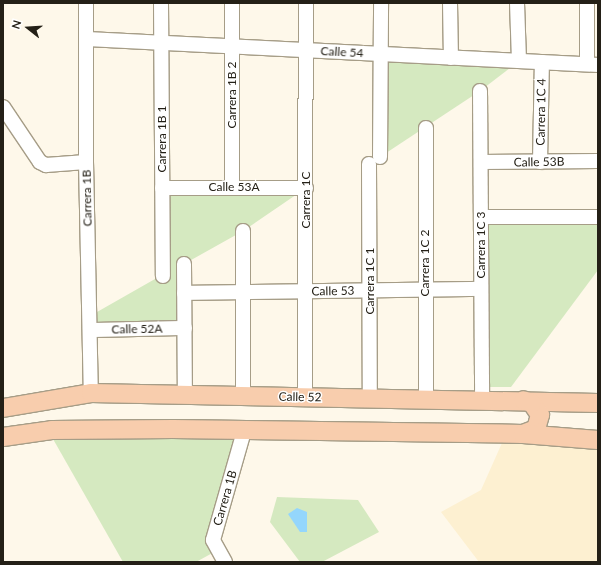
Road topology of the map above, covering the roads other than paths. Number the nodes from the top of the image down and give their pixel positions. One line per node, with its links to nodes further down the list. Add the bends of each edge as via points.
1 (86, 3): 9 (street, Carrera 1B)
2 (161, 3): 10 (street, Carrera 1B 1)
3 (232, 3): 11 (street, Carrera 1B 2)
4 (306, 3): 12 (street, Carrera 1C)
5 (381, 3): 13 (street, Carrera 1C 1)
6 (450, 3): 14 (street)
7 (517, 3): 15 (street)
8 (587, 3): 17 (street)
9 (86, 39): 10 (street, Calle 54); 22 (street, Carrera 1B)
10 (162, 43): 11 (street, Calle 54); 26 (street, Carrera 1B 1)
11 (231, 46): 12 (street, Calle 54); 25 (street, Carrera 1B 2)
12 (306, 50): 13 (street, Calle 54); 27 (street, Carrera 1C)
13 (381, 54): 14 (street, Calle 54); 35 (street, Carrera 1C 1, via 374,161)
14 (451, 58): 15 (street, Calle 54)
15 (518, 61): 16 (street, Calle 54)
16 (542, 62): 17 (street, Calle 54); 24 (street, Carrera 1C 4)
17 (593, 65)
18 (480, 91): 23 (street, Carrera 1C 3)
19 (3, 107): 22 (street, via 40,162 46,165)
20 (426, 128): 33 (street, Carrera 1C 2)
21 (598, 161): 24 (street, Calle 53B)
22 (86, 162): 40 (street, Carrera 1B)
23 (481, 162): 24 (street, Calle 53B); 28 (street, Carrera 1C 3)
24 (540, 162)
25 (232, 187): 26 (street, Calle 53A); 27 (street, Calle 53A)
26 (162, 188): 32 (street, Carrera 1B 1)
27 (306, 188): 37 (street, Carrera 1C)
28 (481, 217): 29 (street); 34 (street, Carrera 1C 3)
29 (598, 217)
30 (243, 231): 36 (street)
31 (184, 264): 38 (street)
32 (162, 276)
33 (425, 290): 34 (street, Calle 53); 35 (street, Calle 53); 46 (street, Carrera 1C 2)
34 (481, 290): 47 (street, Carrera 1C 3)
35 (370, 291): 37 (street, Calle 53); 45 (street, Carrera 1C 1)
36 (243, 292): 37 (street, Calle 53); 38 (street, Calle 53); 43 (street)
37 (307, 292): 44 (street, Carrera 1C)
38 (184, 293): 39 (street)
39 (185, 328): 40 (street, Calle 52A); 42 (street)
40 (90, 330): 41 (street, Carrera 1B)
41 (91, 393): 42 (main road, Calle 52); 50 (main road, Calle 52)
42 (185, 395): 43 (main road, Calle 52)
43 (243, 396): 44 (main road, Calle 52)
44 (305, 397): 45 (main road, Calle 52)
45 (370, 398): 46 (main road, Calle 52)
46 (426, 399): 47 (main road, Calle 52)
47 (482, 400): 48 (main road, Calle 52)
48 (523, 400): 49 (main road, Calle 52); 53 (main road, via 536,406 540,415)
49 (598, 403)
50 (3, 408)
51 (244, 431): 53 (main road); 54 (main road, via 76,429); 56 (street, Carrera 1B, via 213,540)
52 (598, 433): 53 (main road)
53 (531, 434): 55 (main road)
54 (3, 437)
55 (598, 440)
56 (226, 562)

